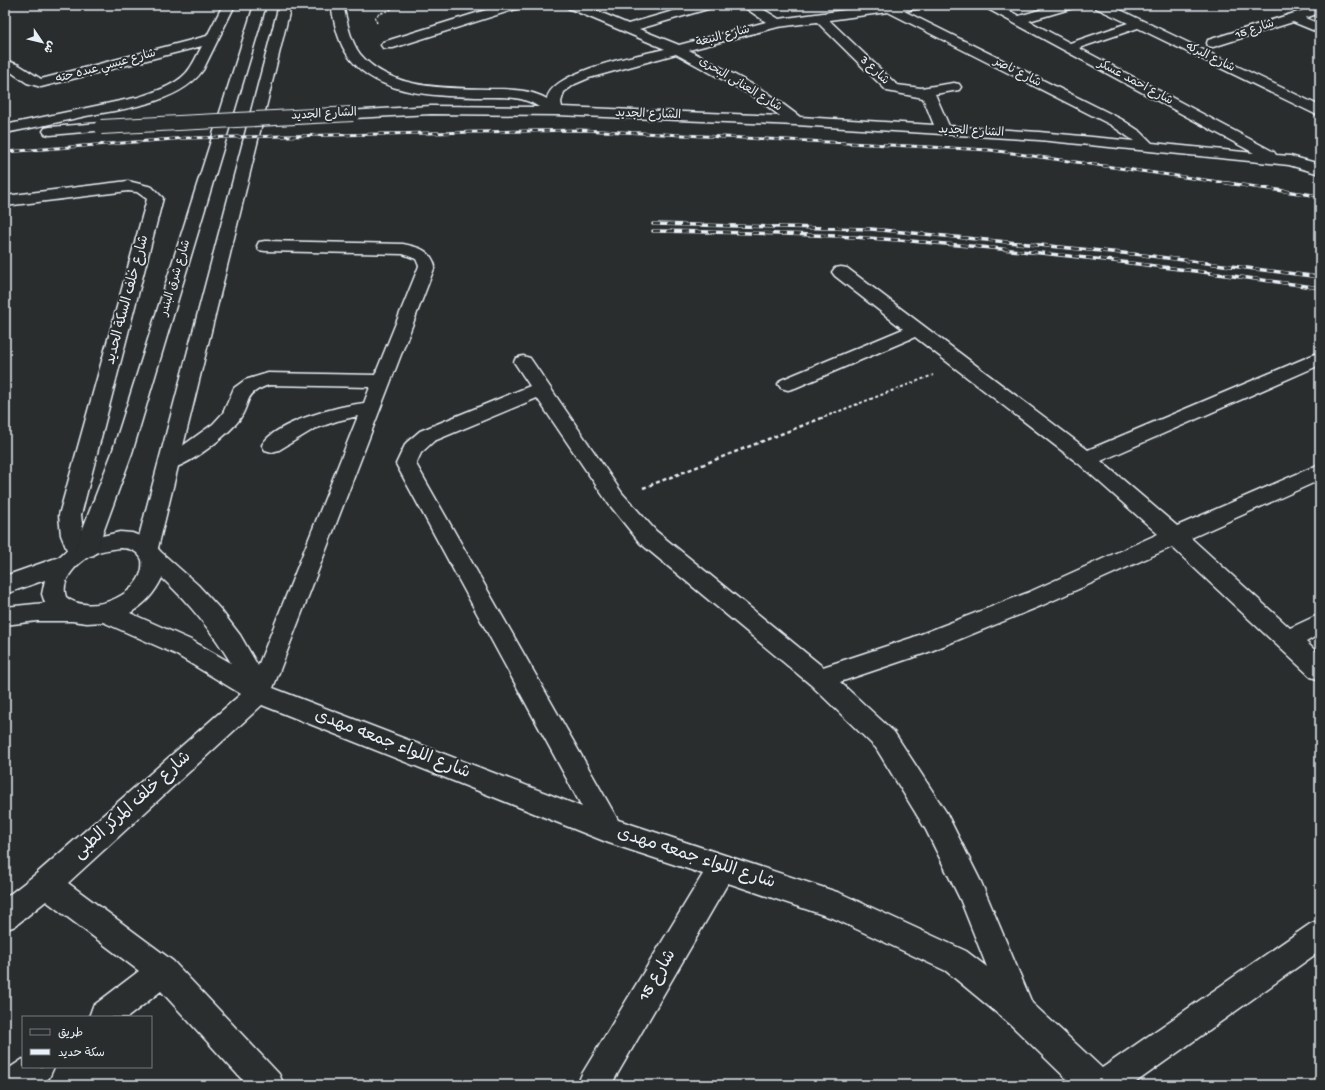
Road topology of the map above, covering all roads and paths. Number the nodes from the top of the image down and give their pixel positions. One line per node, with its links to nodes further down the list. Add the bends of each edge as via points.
1 (228, 5): 23 (street)
2 (260, 5): 60 (street, شارع شرق البندر, via 122,453)
3 (285, 5): 55 (street)
4 (337, 5): 32 (street, via 342,26 354,55 370,71 382,77 397,83 434,90 522,94 541,101)
5 (515, 5): 25 (street)
6 (572, 5): 20 (street, شارع العنانى البحرى)
7 (707, 5): 20 (street)
8 (747, 5): 18 (street)
9 (918, 5): 13 (street, شارع النبغة)
10 (990, 5): 17 (street, شارع احمد عسكر)
11 (1069, 5): 17 (street)
12 (1100, 5): 19 (street, شارع البركه)
13 (887, 7): 15 (street, شارع النبغة); 38 (street, شارع ناصر, via 1116,122 1136,135)
14 (1320, 8): 16 (street, شارع 15)
15 (819, 17): 18 (street, شارع النبغة); 31 (street, شارع 3, via 892,88)
16 (1292, 18): 21 (street); 24 (street, شارع 15)
17 (1018, 20): 26 (street, شارع احمد عسكر)
18 (777, 24): 27 (street, شارع النبغة)
19 (1139, 24): 26 (street); 33 (street, شارع البركه)
20 (627, 28): 27 (street, شارع العنانى البحرى)
21 (1320, 29)
22 (1199, 37): 24 (street, شارع البركه)
23 (212, 39): 29 (street, شارع عيسي عبده حته, via 41,83); 35 (street, via 189,79 161,94)
24 (1213, 43): 28 (street, شارع البركه)
25 (388, 45)
26 (1069, 47): 40 (street, شارع احمد عسكر)
27 (677, 49): 32 (street, شارع النبغة, via 585,75 566,83 557,92 554,101); 34 (street, شارع العنانى البحرى, via 763,96)
28 (1227, 50)
29 (5, 64)
30 (954, 88): 31 (street, شارع 3)
31 (922, 92): 36 (street, via 931,98)
32 (555, 111): 34 (street, الشارع الجديد); 37 (street, الشارع الجديد, bridge, via 431,110 100,127)
33 (1320, 111)
34 (796, 121): 36 (street, الشارع الجديد)
35 (5, 129)
36 (944, 130): 38 (street, الشارع الجديد)
37 (5, 135)
38 (1148, 147): 40 (street, الشارع الجديد)
39 (1320, 158): 40 (street, الشارع الجديد, via 1300,157)
40 (1285, 161): 41 (street, الشارع الجديد)
41 (1320, 169)
42 (5, 201): 60 (street, شارع خلف السكة الحديد, via 128,186 141,187 155,198 70,515)
43 (265, 246): 49 (street, via 403,249 424,257 427,266)
44 (842, 272): 45 (street)
45 (916, 330): 48 (street); 50 (street)
46 (1320, 358): 54 (street)
47 (523, 362): 51 (street)
48 (962, 364): 54 (street); 57 (path)
49 (383, 381): 52 (street); 55 (street, via 268,379 252,384 241,393 232,416 220,429 188,452)
50 (788, 384)
51 (541, 389): 57 (street); 70 (street, via 426,436 414,445 408,454 406,464)
52 (372, 408): 53 (street, via 338,413 311,422); 69 (street)
53 (272, 445)
54 (1086, 459): 58 (street)
55 (170, 461): 59 (street)
56 (1320, 471): 58 (street)
57 (615, 498): 68 (street, via 648,537)
58 (1174, 536): 66 (street); 68 (street, via 1035,599 968,626)
59 (150, 553): 60 (street, via 136,542 120,540 103,542); 63 (street, via 154,570 149,583 138,595 122,606); 69 (street, via 177,577 218,624 240,656)
60 (76, 555): 61 (street); 62 (street, via 55,578 53,592 58,604)
61 (5, 585)
62 (70, 612): 63 (street, via 86,615); 64 (street, via 37,612)
63 (104, 612): 69 (street, شارع اللواء جمعه مهدى, via 183,647)
64 (5, 616)
65 (1320, 623): 66 (street)
66 (1288, 642): 67 (street)
67 (1320, 670)
68 (820, 678): 76 (street, via 885,740 936,821 971,892)
69 (259, 693): 70 (street, شارع اللواء جمعه مهدى); 72 (street, شارع خلف المركز الطبى)
70 (609, 830): 71 (street, شارع اللواء جمعه مهدى)
71 (722, 868): 76 (street, شارع اللواء جمعه مهدى, via 840,907 956,961); 81 (street, شارع 15)
72 (46, 884): 73 (street, شارع خلف المركز الطبى); 75 (street)
73 (5, 916)
74 (1320, 934): 83 (street)
75 (163, 971): 77 (street); 80 (street)
76 (1021, 1013): 82 (street, شارع اللواء جمعه مهدى)
77 (105, 1016)
78 (37, 1068): 79 (street)
79 (13, 1085)
80 (268, 1085)
81 (593, 1085)
82 (1096, 1085)
83 (1105, 1085)

